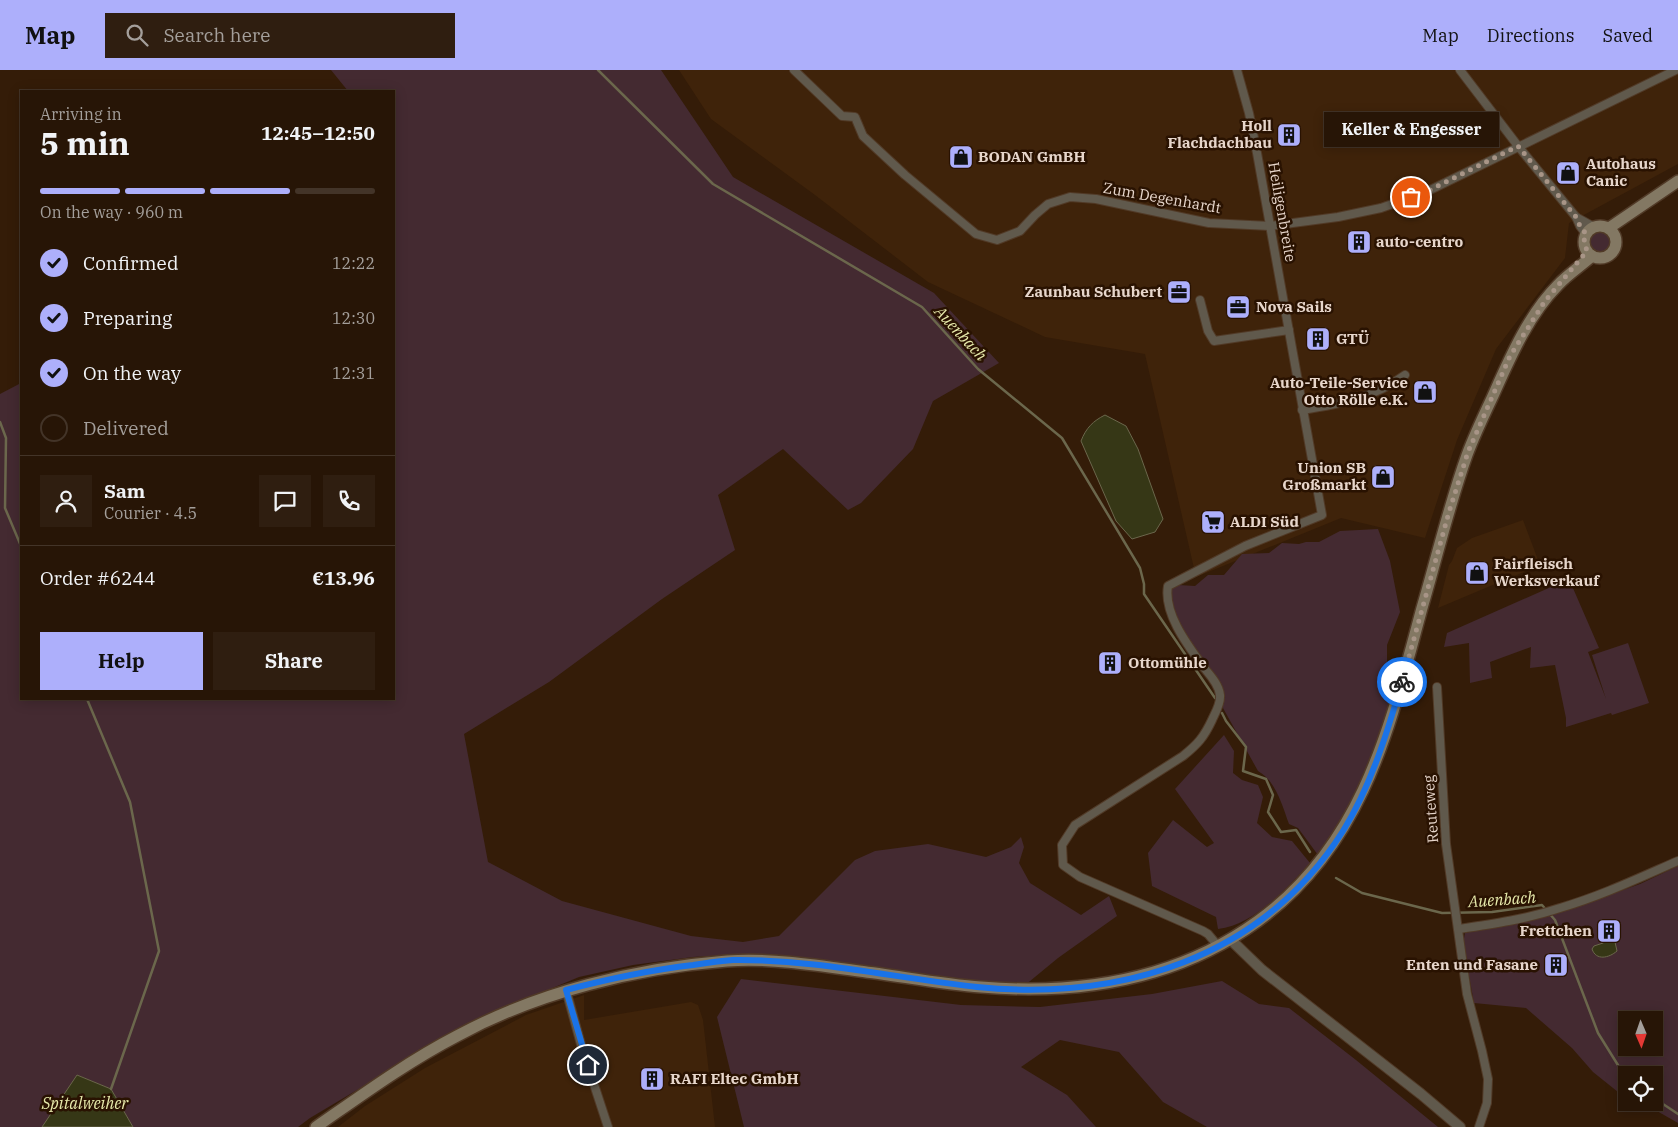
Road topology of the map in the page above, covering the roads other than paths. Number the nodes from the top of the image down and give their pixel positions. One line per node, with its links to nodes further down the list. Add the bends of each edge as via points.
1 (794, 70): 7 (street, Zum Degenhardt, via 842,116 855,117 863,136 905,176 976,234 997,240 1020,231 1048,204 1070,197 1096,199 1209,222)
2 (1237, 70): 7 (street, Heiligenbreite, via 1250,113)
3 (1460, 70): 5 (street)
4 (1676, 70): 5 (street, Zum Degenhardt)
5 (1518, 146): 7 (street, Zum Degenhardt, via 1426,192 1381,208); 8 (street)
6 (1678, 181): 9 (main road)
7 (1270, 226): 12 (street, Heiligenbreite)
8 (1590, 230): 9 (main road, via 1600,226); 10 (main road, via 1584,241)
9 (1612, 232): 10 (main road, via 1616,246 1611,255 1602,259)
10 (1589, 254): 18 (main road, via 1545,301 1510,356 1468,452 1382,747 1358,803 1342,831 1300,885)
11 (1200, 300): 12 (street, via 1214,341)
12 (1289, 330): 14 (street, Heiligenbreite)
13 (1405, 375): 14 (street, via 1351,402)
14 (1302, 410): 19 (street, Heiligenbreite, via 1322,515 1245,546 1168,586 1167,602 1172,617 1220,693 1220,701 1207,731 1199,743 1183,756 1075,825 1062,845 1063,865 1080,876 1203,931)
15 (1437, 687): 17 (street, Reuteweg, via 1446,844)
16 (1678, 862): 17 (street, via 1541,914 1503,922)
17 (1458, 924): 24 (street, Reuteweg, via 1467,994 1488,1079 1487,1102)
18 (1231, 940): 19 (main road); 23 (street, via 1262,970)
19 (1218, 946): 20 (main road, via 1157,972 1083,987 978,987 818,965 730,960 624,976)
20 (566, 990): 21 (main road, via 460,1034 396,1071); 22 (street)
21 (316, 1127)
22 (608, 1127)
23 (1460, 1127)
24 (1479, 1127)

